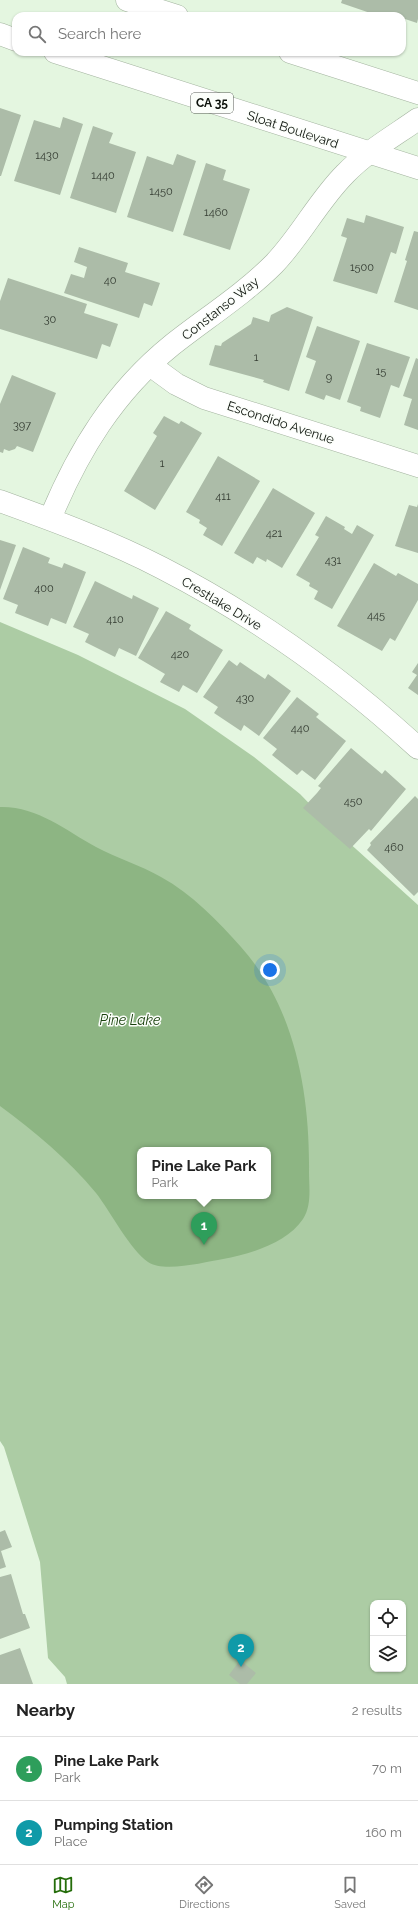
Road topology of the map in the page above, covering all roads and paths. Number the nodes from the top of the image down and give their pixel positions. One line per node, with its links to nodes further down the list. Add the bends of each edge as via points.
1 (134, 1): 2 (street)
2 (166, 12)
3 (0, 34): 4 (street)
4 (12, 38)
5 (67, 56): 9 (street, Sloat Boulevard / CA 35)
6 (302, 56): 7 (street)
7 (418, 93)
8 (418, 120): 9 (street, Constanso Way)
9 (369, 153): 10 (street, Sloat Boulevard / CA 35); 11 (street, Constanso Way, via 345,173 293,243 274,264 237,297 171,346)
10 (418, 168)
11 (150, 365): 12 (street, Escondido Avenue, via 176,384 204,398); 14 (street, Constanso Way, via 96,427)
12 (418, 466)
13 (0, 501): 14 (street, Crestlake Drive)
14 (50, 519): 15 (street, Crestlake Drive, via 161,568 219,600 311,660 356,694)
15 (418, 748)

